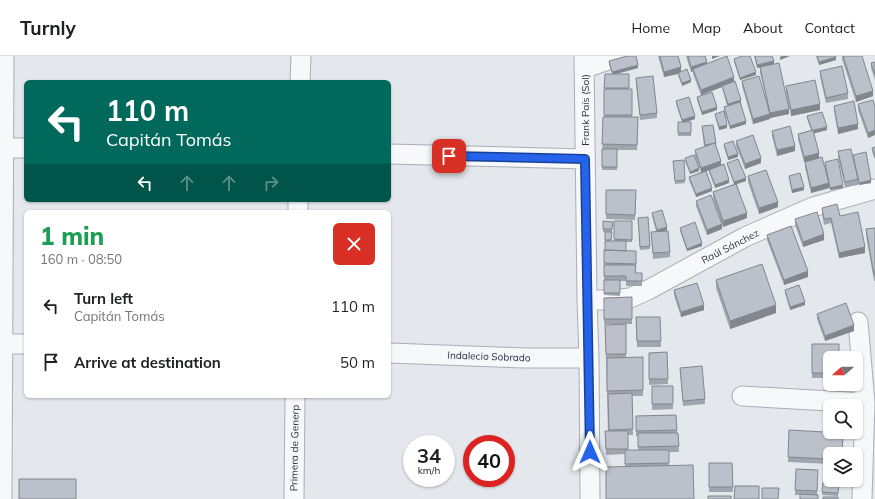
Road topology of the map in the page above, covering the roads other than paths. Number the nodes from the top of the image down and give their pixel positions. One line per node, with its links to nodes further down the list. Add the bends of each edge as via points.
1 (4, 56): 6 (street)
2 (301, 56): 5 (street)
3 (620, 56): 4 (street)
4 (584, 62): 9 (street, Frank País (Sol))
5 (300, 80)
6 (4, 148): 7 (street); 11 (street)
7 (24, 148)
8 (391, 154): 9 (street)
9 (585, 159): 12 (street, Frank País (Sol))
10 (875, 188): 12 (street, Raúl Sánchez, via 813,207 744,238 630,298)
11 (2, 192): 14 (street)
12 (587, 300): 17 (street, Frank País (Sol))
13 (858, 322): 20 (street)
14 (3, 344): 15 (street); 21 (street)
15 (24, 344)
16 (391, 353): 17 (street, Indalecio Sobrado)
17 (589, 358): 23 (street, Frank País (Sol))
18 (742, 396): 20 (street)
19 (295, 398): 22 (street, Primera de Generp)
20 (865, 403): 24 (street)
21 (2, 499)
22 (294, 499)
23 (590, 499)
24 (862, 499)

